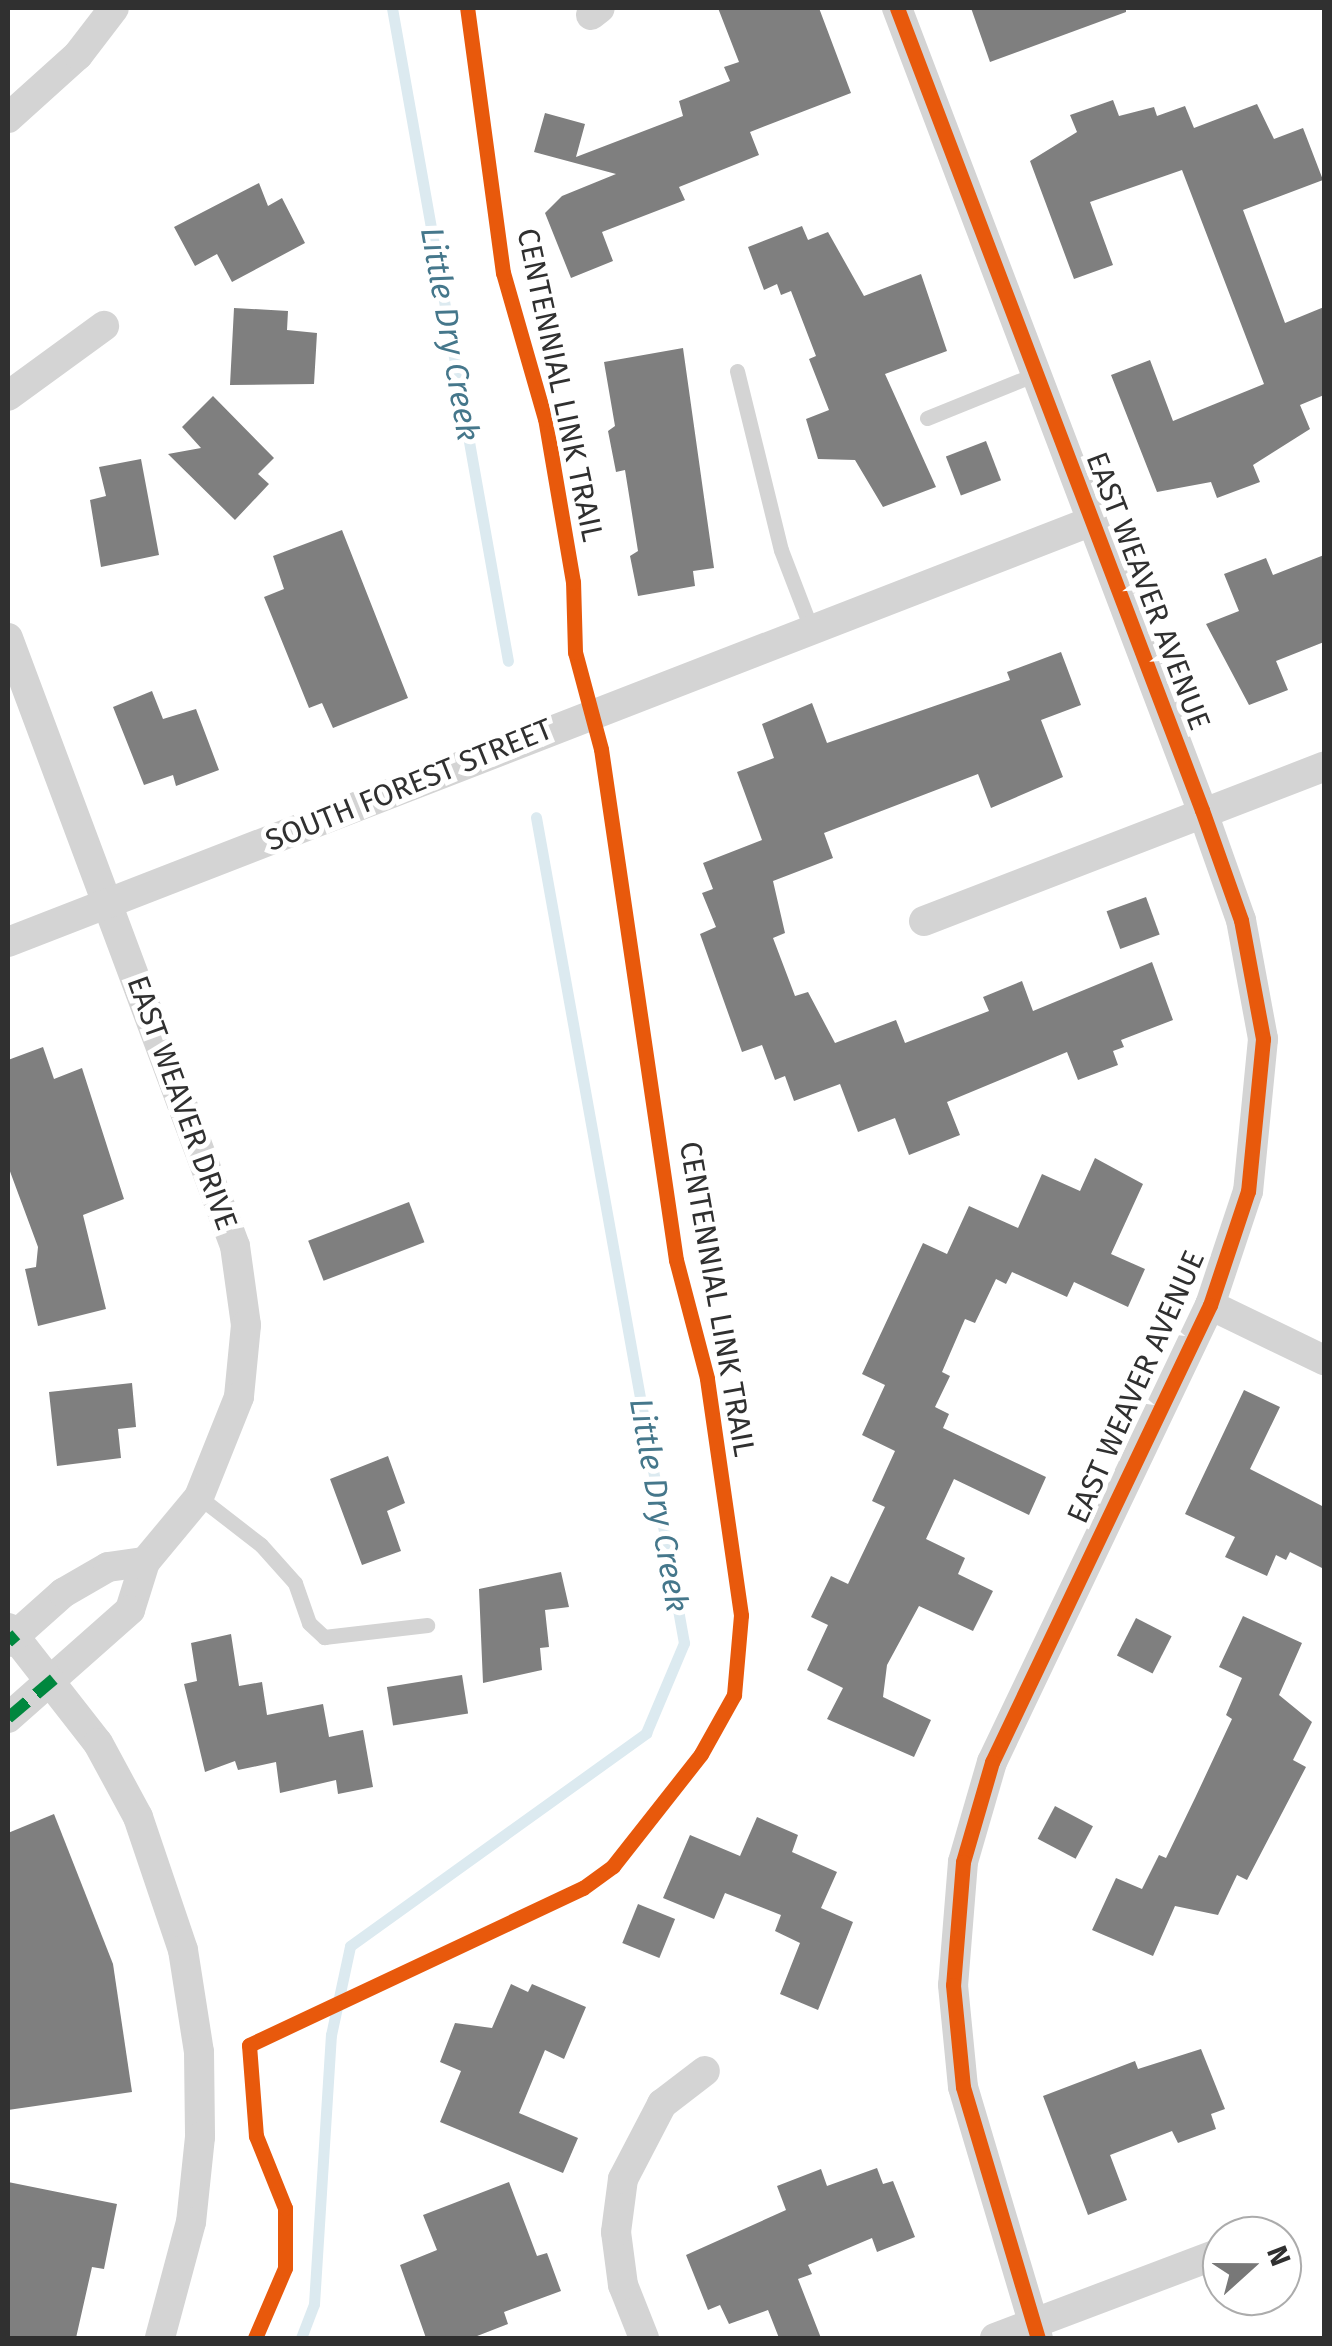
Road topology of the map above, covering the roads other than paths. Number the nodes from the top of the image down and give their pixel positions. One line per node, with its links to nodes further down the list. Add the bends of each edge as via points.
1 (114, 8): 3 (street, via 78,56)
2 (897, 8): 6 (street, EAST WEAVER AVENUE)
3 (8, 118)
4 (104, 326): 7 (street)
5 (737, 371): 10 (lane, via 781,550)
6 (1036, 374): 8 (lane); 9 (street, EAST WEAVER AVENUE)
7 (8, 396)
8 (927, 418)
9 (1092, 520): 10 (street, SOUTH FOREST STREET); 13 (street, EAST WEAVER AVENUE)
10 (811, 628): 14 (street, SOUTH FOREST STREET)
11 (8, 638): 14 (street, EAST WEAVER DRIVE)
12 (1324, 767): 13 (street)
13 (1202, 810): 15 (street); 17 (street, EAST WEAVER AVENUE, via 1241,920 1263,1039 1248,1191)
14 (108, 905): 16 (street, SOUTH FOREST STREET); 19 (street, EAST WEAVER DRIVE, via 235,1246 246,1325 239,1396)
15 (924, 922)
16 (8, 942)
17 (1210, 1305): 18 (street); 27 (street, EAST WEAVER AVENUE, via 992,1762 963,1862 953,1984 963,2086 992,2198)
18 (1324, 1360)
19 (199, 1496): 20 (street, EAST WEAVER DRIVE); 21 (lane, via 261,1545 294,1584 309,1623 324,1637)
20 (145, 1562): 22 (street, via 108,1567); 23 (street, EAST WEAVER DRIVE, via 130,1610)
21 (427, 1625)
22 (10, 1635): 23 (street)
23 (54, 1679): 24 (street, EAST WEAVER DRIVE); 28 (street, via 138,1818 183,1950 199,2052 200,2138 192,2222)
24 (8, 1718)
25 (704, 2071): 29 (street, via 662,2104 622,2179 618,2250)
26 (1202, 2261): 27 (street)
27 (1044, 2333): 30 (street)
28 (160, 2338)
29 (644, 2338)
30 (995, 2338)

